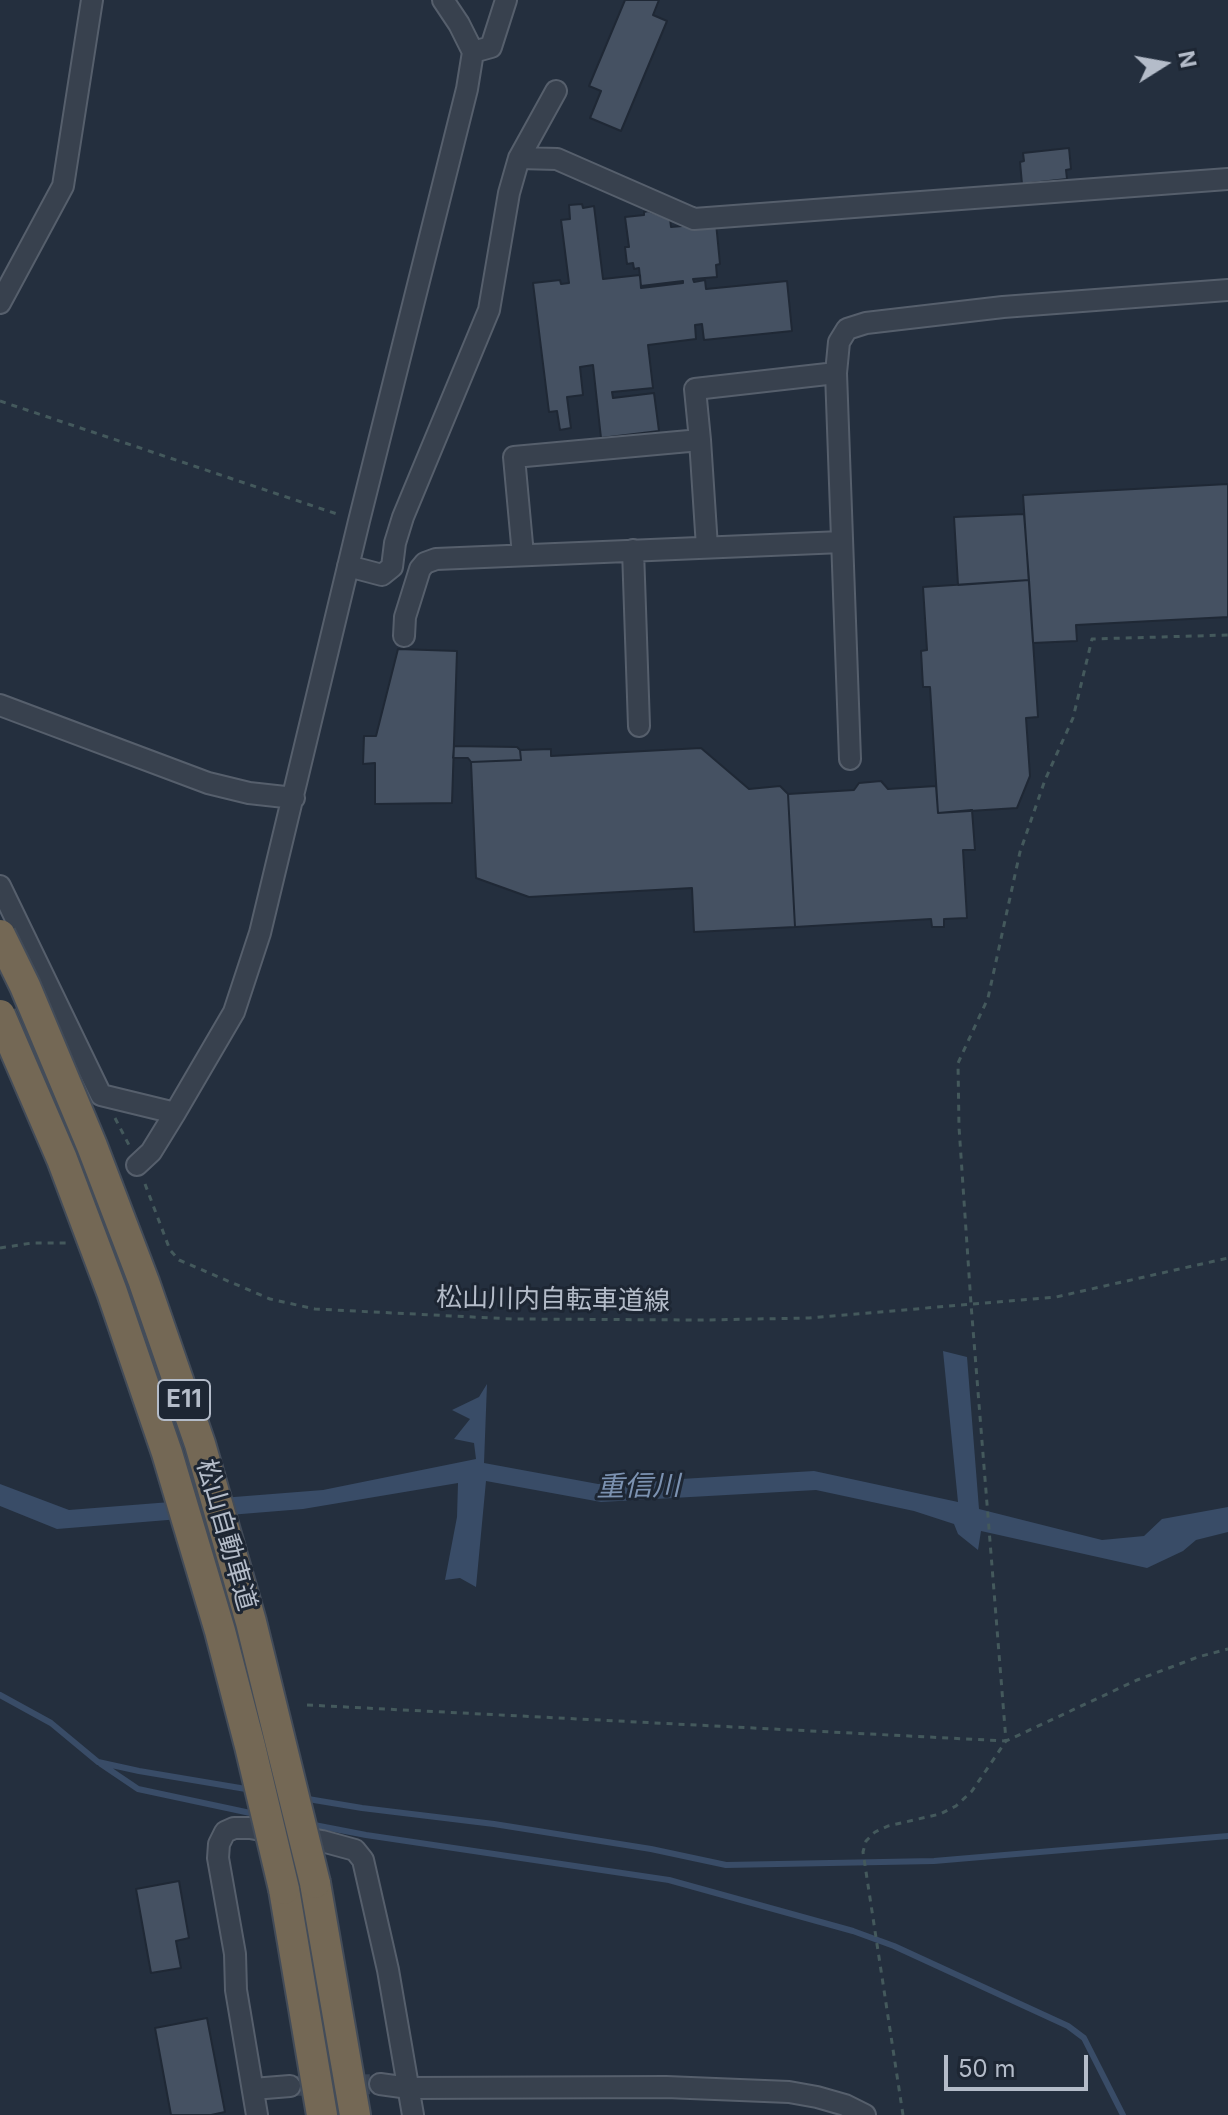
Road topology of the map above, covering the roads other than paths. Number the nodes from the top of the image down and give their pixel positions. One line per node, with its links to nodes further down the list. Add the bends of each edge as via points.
1 (92, 0): 9 (street, via 63,186)
2 (443, 0): 4 (street)
3 (506, 0): 4 (street, via 491,47)
4 (473, 52): 16 (street)
5 (556, 91): 6 (street)
6 (519, 158): 7 (street, via 557,159 694,219); 16 (street, via 489,310 403,517 392,567 382,575)
7 (1228, 179)
8 (1228, 290): 10 (street, via 866,323 843,335)
9 (0, 303)
10 (836, 373): 11 (street, via 695,389); 12 (street)
11 (700, 440): 13 (street); 15 (street, via 514,457)
12 (842, 542): 13 (street); 20 (street)
13 (707, 547): 14 (street)
14 (633, 550): 15 (street); 19 (street)
15 (523, 555): 17 (street, via 425,563 405,617)
16 (348, 566): 21 (street)
17 (404, 636)
18 (0, 705): 21 (street, via 208,783)
19 (639, 726)
20 (850, 759)
21 (294, 798): 25 (street, via 234,1012)
22 (0, 886): 25 (street, via 101,1095)
23 (0, 935): 33 (highway, 松山自動車道 / E11, bridge, via 92,1146 200,1444 251,1622 315,1883)
24 (0, 1015): 32 (highway, 松山自動車道 / E11, bridge, via 112,1292 224,1645 284,1889)
25 (175, 1113): 26 (street)
26 (137, 1165)
27 (380, 2084): 29 (street)
28 (290, 2086): 30 (street)
29 (409, 2088): 30 (street, via 363,1860 355,1850 322,1841 234,1828 225,1832 218,1858); 34 (street); 35 (street, via 789,2092)
30 (253, 2089): 31 (street)
31 (257, 2115)
32 (322, 2115)
33 (355, 2115)
34 (413, 2115)
35 (865, 2115)

